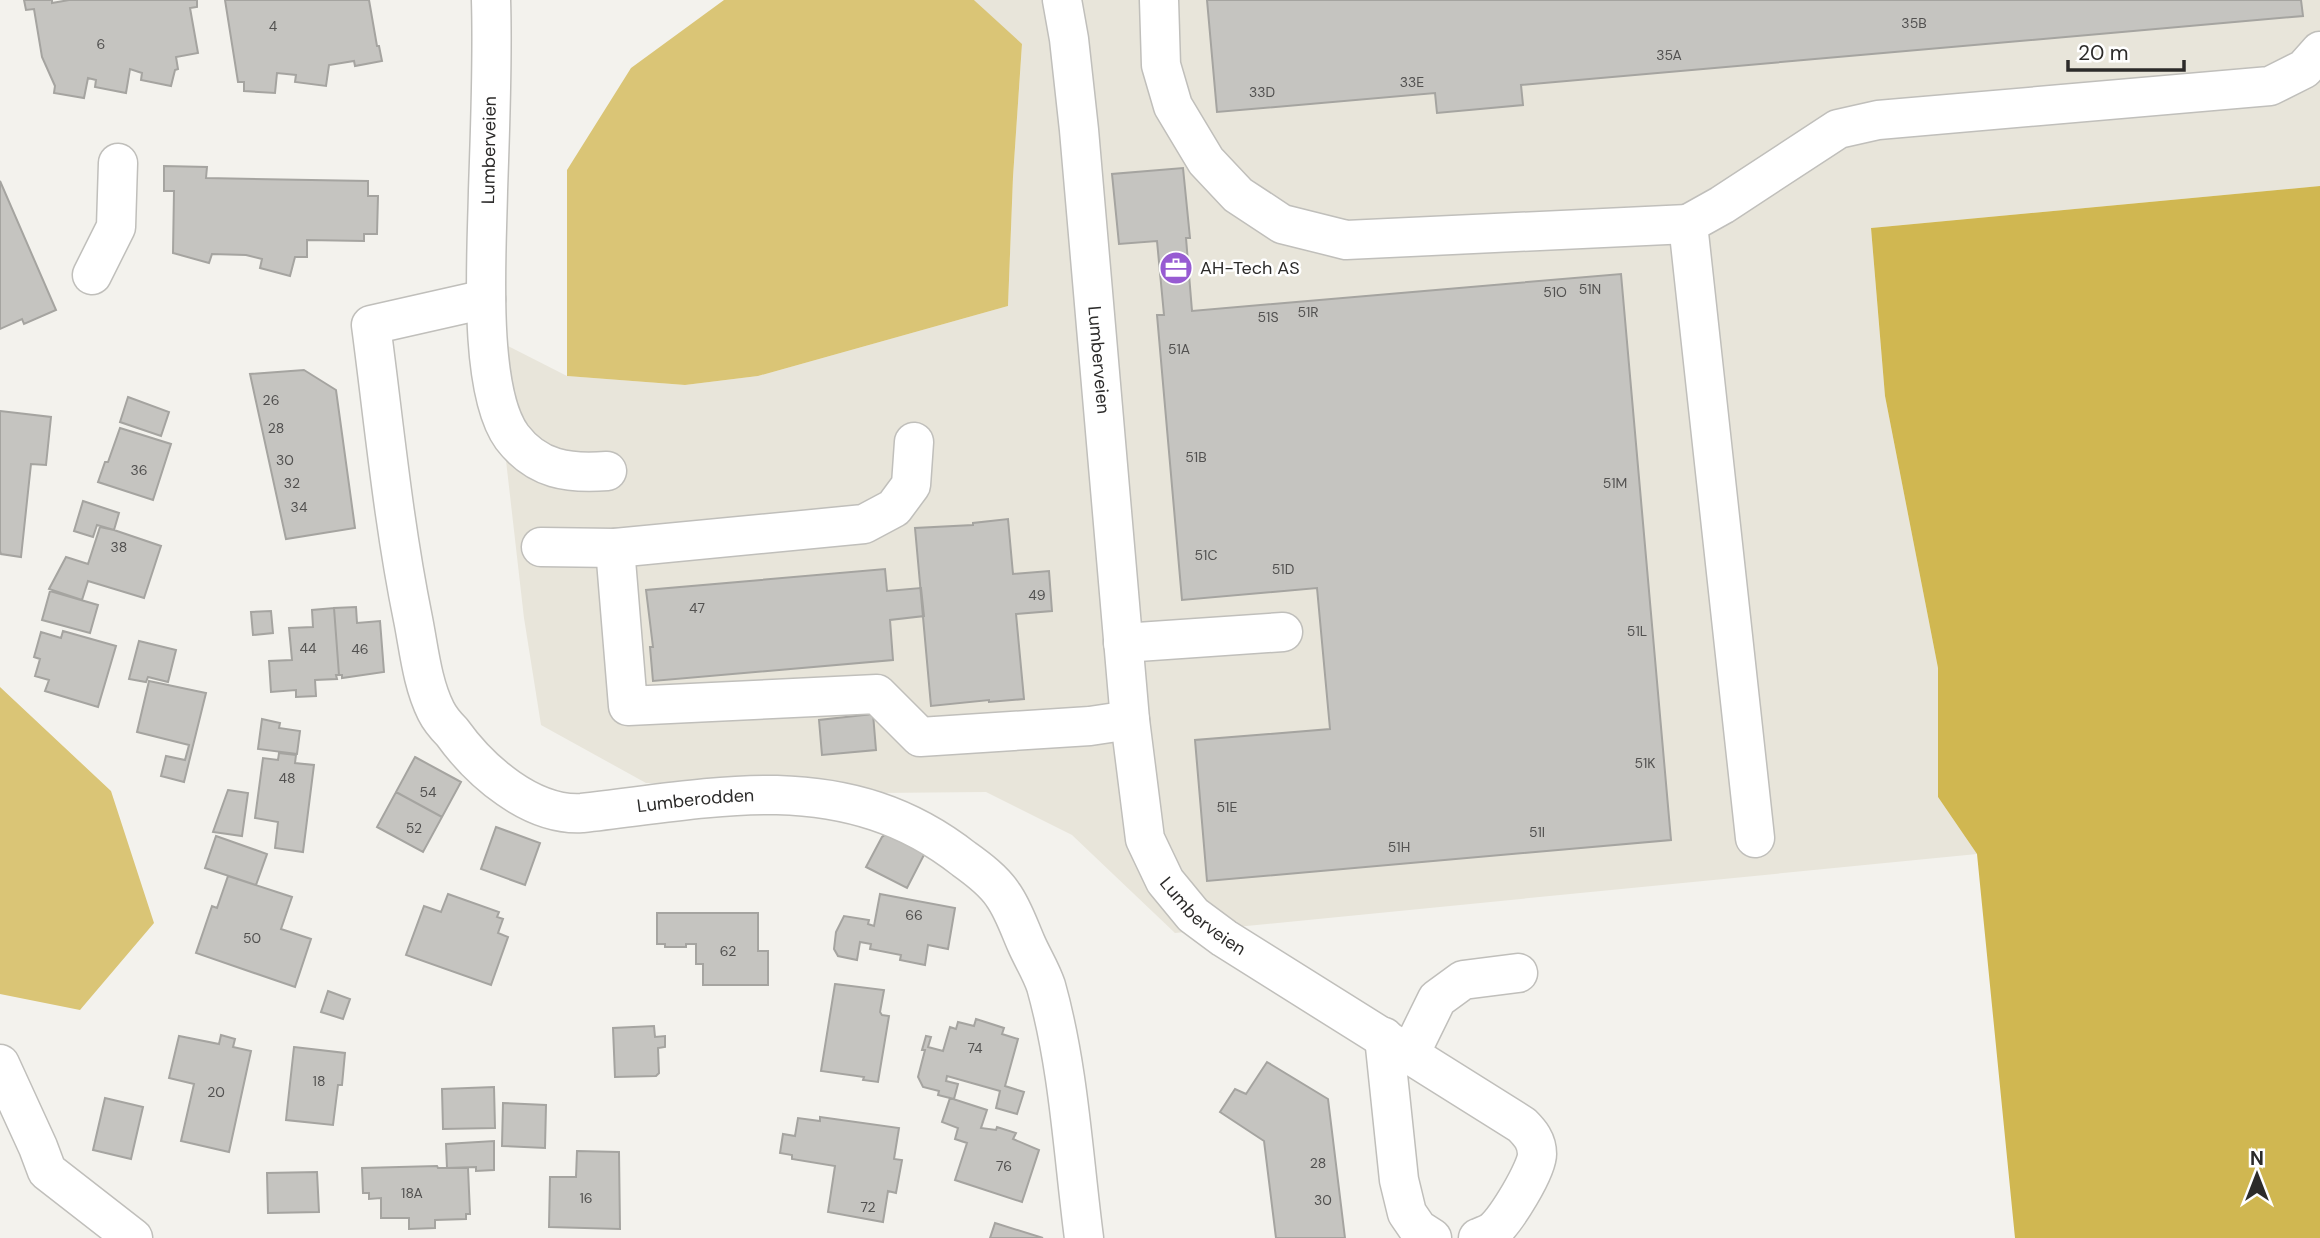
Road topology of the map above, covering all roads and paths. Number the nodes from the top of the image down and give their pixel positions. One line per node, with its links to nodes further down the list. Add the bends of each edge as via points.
1 (491, 0): 8 (street, Lumberveien)
2 (1062, 0): 14 (street, Lumberveien, via 1084,179)
3 (1159, 0): 6 (street, via 1161,65 1173,106 1206,161 1238,195 1282,224 1346,240)
4 (2320, 51): 6 (street, via 2304,69 2270,86 1878,120 1838,129)
5 (118, 163): 7 (street, via 116,227)
6 (1688, 224): 16 (street)
7 (92, 275)
8 (486, 299): 10 (street, Lumberveien, via 498,404 511,436 532,457 552,468); 21 (street, Lumberodden, via 371,325 399,540 424,676 436,712 498,783 555,810 571,813 777,795 824,799 892,815 941,841 974,866 1003,895 1045,983 1069,1104)
9 (914, 442): 12 (street, via 911,485 894,509 863,524)
10 (607, 471)
11 (541, 547): 12 (street)
12 (615, 548): 15 (street, via 628,705 877,694 920,737)
13 (1283, 632): 14 (street)
14 (1123, 643): 15 (street, Lumberveien)
15 (1130, 720): 18 (street, Lumberveien, via 1145,839 1165,881 1193,915 1224,938)
16 (1755, 838)
17 (1518, 973): 18 (street, via 1463,979 1437,999)
18 (1397, 1046): 22 (street, via 1399,1180 1407,1213); 23 (street, Lumberveien, via 1522,1125 1533,1138 1538,1156 1530,1175 1502,1222)
19 (0, 1064): 20 (street, via 47,1171)
20 (133, 1238)
21 (1084, 1238)
22 (1432, 1238)
23 (1478, 1238)

